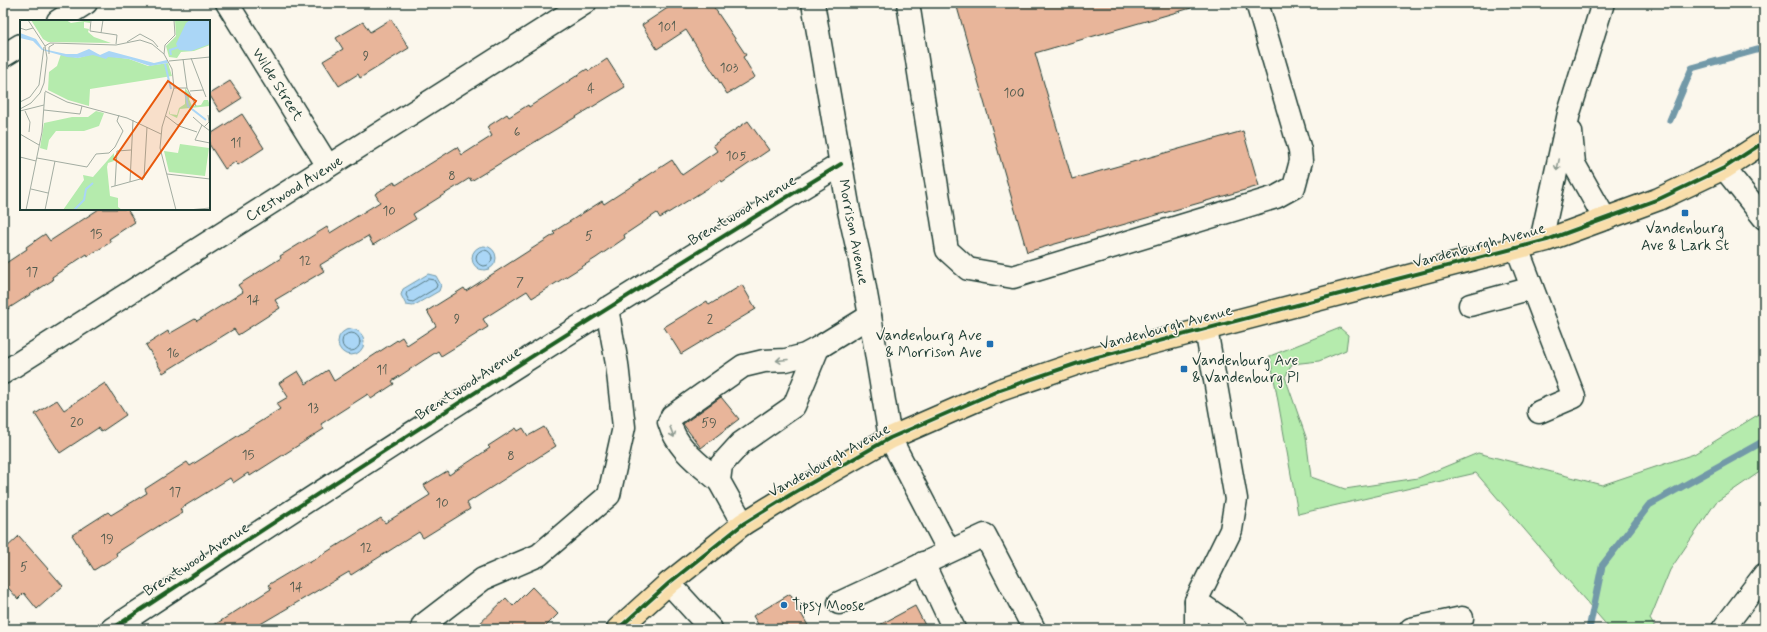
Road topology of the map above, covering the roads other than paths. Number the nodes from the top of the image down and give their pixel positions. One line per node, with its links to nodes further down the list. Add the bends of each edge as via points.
1 (86, 3): 8 (street)
2 (227, 3): 14 (street, Wilde Street)
3 (586, 3): 14 (street, Crestwood Avenue)
4 (813, 3): 13 (street, Morrison Avenue)
5 (908, 3): 6 (street, via 947,250 968,269 1013,277 1276,197 1294,187 1302,161 1300,150)
6 (1256, 3)
7 (1603, 3): 11 (street)
8 (60, 20)
9 (20, 45): 10 (street)
10 (3, 56)
11 (1569, 113): 16 (street, via 1574,164); 18 (street, one-way to 18)
12 (1764, 142): 15 (main road, Vandenburgh Avenue)
13 (841, 164): 22 (street, Brentwood Avenue); 23 (street, Morrison Avenue)
14 (328, 166): 26 (street, Crestwood Avenue)
15 (1724, 168): 16 (main road, Vandenburgh Avenue, via 1659,199); 17 (street)
16 (1605, 218): 18 (main road, Vandenburgh Avenue)
17 (1764, 218)
18 (1541, 241): 19 (main road, Vandenburgh Avenue)
19 (1517, 248): 20 (street); 24 (main road, Vandenburgh Avenue)
20 (1532, 288): 21 (street); 27 (street, via 1574,397)
21 (1470, 305)
22 (607, 308): 38 (street, Brentwood Avenue); 39 (street, via 624,427 609,494 540,555 483,579 423,625)
23 (870, 316): 25 (street); 28 (street, Morrison Avenue)
24 (1206, 329): 28 (main road, Vandenburgh Avenue, via 1090,359 1000,390); 35 (street, via 1236,499 1231,530)
25 (818, 348): 29 (street, via 794,406 732,450 721,465); 29 (street, one-way to 29, via 806,355 786,360 764,361 743,366 672,416 668,422 675,438 694,460)
26 (3, 373)
27 (1539, 412)
28 (890, 438): 30 (main road, Vandenburgh Avenue); 31 (street, Morrison Avenue)
29 (719, 481): 30 (street)
30 (743, 524): 34 (main road, Vandenburgh Avenue)
31 (949, 551): 32 (street); 43 (street, via 985,535)
32 (923, 563): 36 (street); 42 (street)
33 (1764, 575): 47 (street)
34 (669, 583): 40 (main road, Vandenburgh Avenue); 41 (street)
35 (1196, 601): 44 (street); 45 (street)
36 (839, 603)
37 (1462, 618): 46 (street)
38 (112, 629)
39 (422, 629)
40 (618, 629)
41 (711, 629)
42 (954, 629)
43 (1034, 629)
44 (1196, 629)
45 (1237, 629)
46 (1411, 629)
47 (1723, 629)

